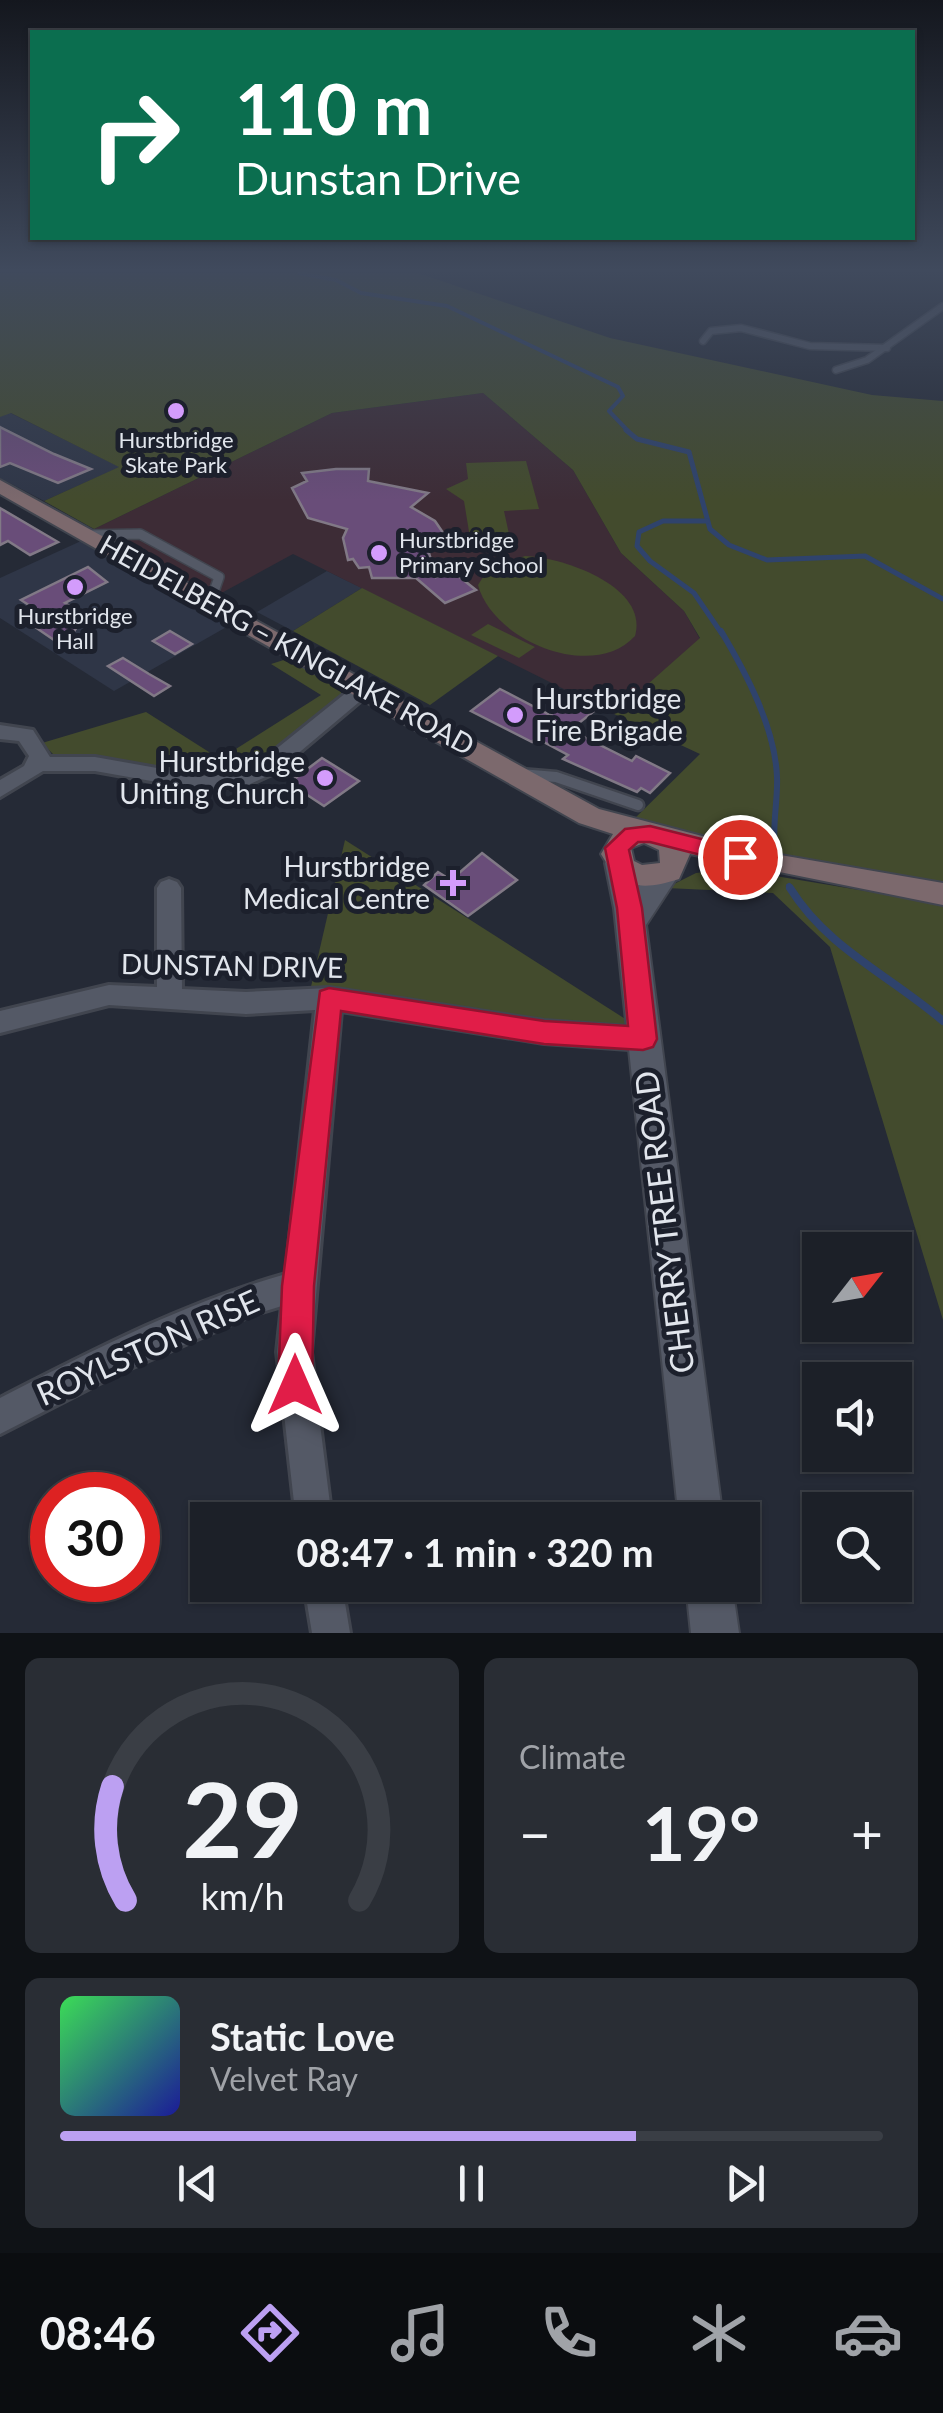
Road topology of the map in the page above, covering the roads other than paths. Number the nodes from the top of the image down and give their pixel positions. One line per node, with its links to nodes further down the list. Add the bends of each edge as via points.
1 (885, 349): 2 (lane, via 867,364)
2 (836, 370)
3 (0, 486): 4 (main road, HEIDELBERG – KINGLAKE ROAD)
4 (364, 688): 6 (street, via 268,767 238,781 202,783 94,764); 7 (main road, HEIDELBERG – KINGLAKE ROAD)
5 (0, 732): 6 (street, via 30,738)
6 (39, 764): 8 (street)
7 (520, 774): 9 (main road, HEIDELBERG – KINGLAKE ROAD); 10 (lane, via 556,777)
8 (0, 790)
9 (572, 806): 10 (main road, HEIDELBERG – KINGLAKE ROAD, via 599,821); 11 (main road, HEIDELBERG – KINGLAKE ROAD)
10 (646, 825): 11 (main road, via 620,842); 12 (main road, HEIDELBERG – KINGLAKE ROAD); 13 (main road, via 676,853)
11 (618, 862): 13 (main road, via 639,876); 16 (street, CHERRY TREE ROAD)
12 (763, 862): 13 (main road, HEIDELBERG – KINGLAKE ROAD); 15 (main road, HEIDELBERG – KINGLAKE ROAD)
13 (667, 873): 16 (street)
14 (169, 888): 17 (street)
15 (943, 894)
16 (631, 925): 20 (street, CHERRY TREE ROAD)
17 (168, 996): 18 (street, DUNSTAN DRIVE); 19 (street, DUNSTAN DRIVE, via 83,999)
18 (329, 999): 20 (street, DUNSTAN DRIVE, via 544,1032); 21 (street)
19 (0, 1022)
20 (643, 1039): 24 (street, CHERRY TREE ROAD)
21 (298, 1286): 22 (street, ROYLSTON RISE, via 106,1362); 23 (street, via 295,1385)
22 (0, 1418)
23 (311, 1502)
24 (699, 1502)
25 (326, 1602): 27 (street)
26 (711, 1602): 28 (street)
27 (331, 1633)
28 (714, 1633)

